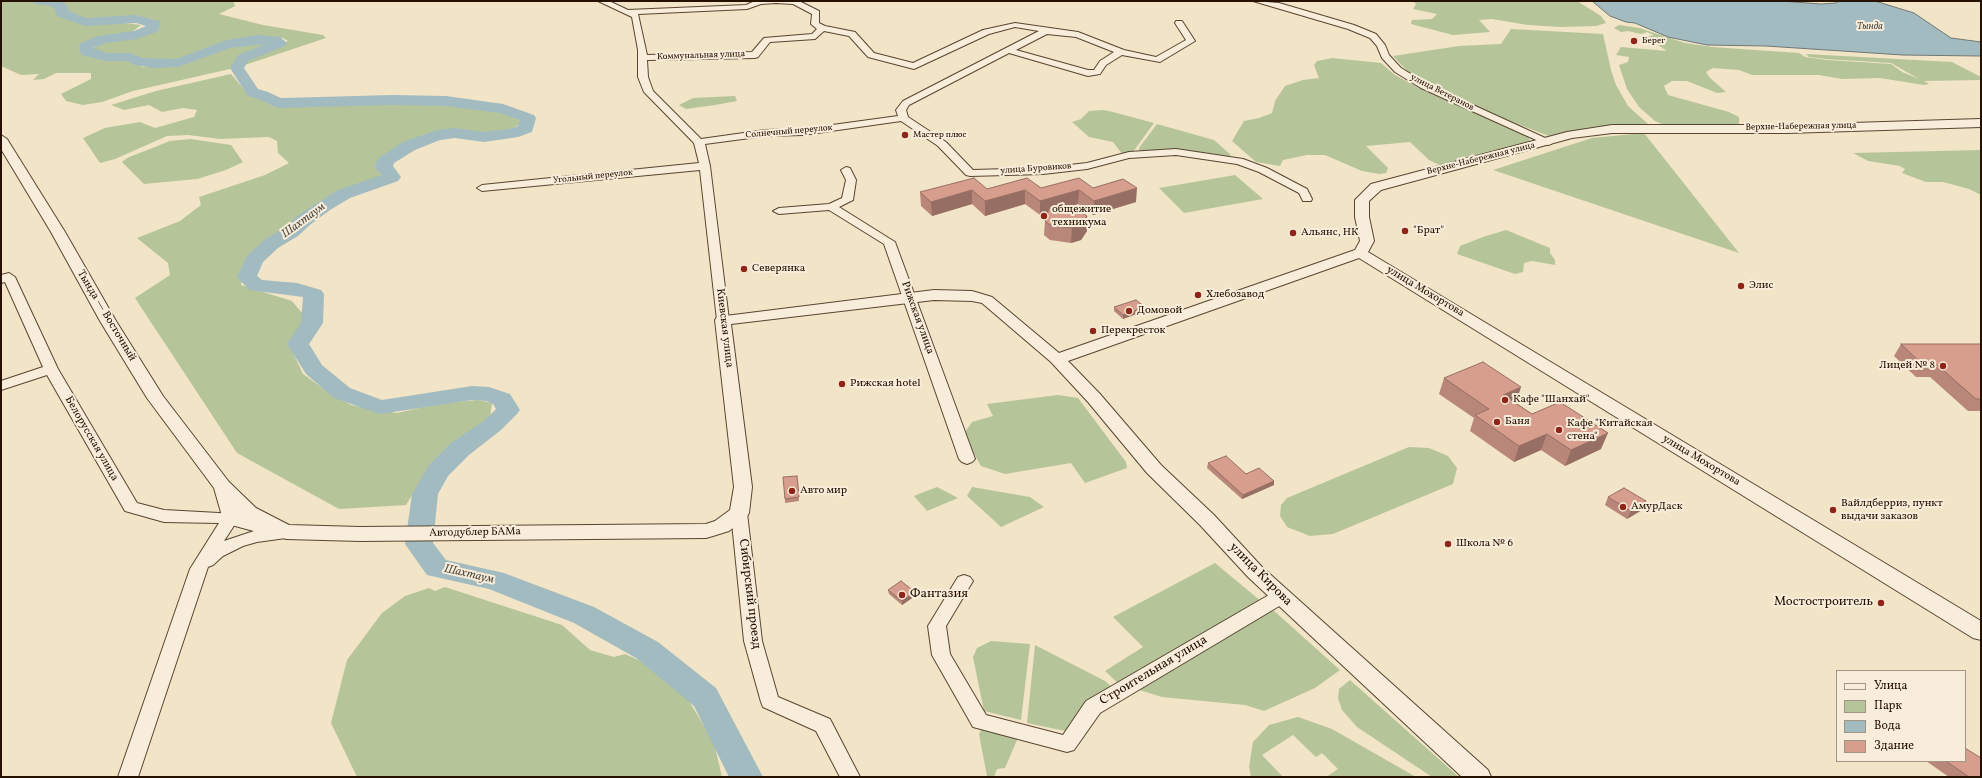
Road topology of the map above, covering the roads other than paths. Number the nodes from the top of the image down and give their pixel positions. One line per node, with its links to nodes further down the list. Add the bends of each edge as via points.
1 (602, 1): 5 (street)
2 (773, 1): 5 (street, via 747,7)
3 (778, 1): 7 (street, via 795,2 816,13 815,24)
4 (1258, 1): 16 (street, улица Ветеранов, via 1276,4 1373,36 1381,45 1385,56 1398,70 1424,86)
5 (629, 12): 11 (street, via 636,16)
6 (1179, 23): 10 (street, via 1191,41 1157,60)
7 (822, 28): 8 (street, via 852,34 871,54 914,66 986,32 1015,25); 11 (street, Коммунальная улица, via 815,36 766,40 755,55)
8 (1046, 31): 9 (street); 10 (street, via 1078,35)
9 (1007, 50): 10 (street, via 1088,73 1097,72 1104,63); 12 (street, via 906,103 901,110)
10 (1122, 52)
11 (642, 58): 15 (street, via 643,77 649,92)
12 (903, 118): 15 (street, Солнечный переулок, via 803,132 765,133); 20 (street, улица Буровиков, via 942,144 970,173 1043,171 1087,166 1129,155 1176,152 1240,161 1303,191)
13 (1981, 123): 16 (street, Верхне-Набережная улица, via 1787,129 1612,129)
14 (1, 139): 31 (street, Тында — Восточный, via 156,398)
15 (699, 142): 17 (street, Киевская улица)
16 (1549, 142): 23 (street, Верхне-Набережная улица, via 1376,187 1362,200 1362,217 1367,241)
17 (705, 166): 19 (street, Угольный переулок); 26 (street, Киевская улица)
18 (846, 170): 21 (street, via 851,180 847,200)
19 (482, 188)
20 (1306, 199)
21 (831, 207): 22 (street); 25 (street, Рижская улица, via 889,242)
22 (780, 211)
23 (1360, 253): 27 (street); 38 (street, улица Мохортова)
24 (5, 278): 28 (street, Белорусская улица)
25 (910, 298): 26 (street, улица Кирова); 27 (street, улица Кирова, via 953,294 987,300); 30 (street, Рижская улица)
26 (723, 320): 32 (street, Киевская улица, via 743,487)
27 (1057, 359): 37 (street, улица Кирова, via 1154,469)
28 (51, 369): 29 (street); 33 (street, Белорусская улица, via 131,507 164,516)
29 (1, 386)
30 (967, 459)
31 (222, 486): 33 (street); 34 (street, Автодублер БАМа, via 249,513)
32 (739, 513): 34 (street, Автодублер БАМа, via 722,526 706,530 360,534); 40 (street, Сибирский проезд, via 753,641 770,702 823,725)
33 (232, 518): 34 (street); 35 (street)
34 (286, 532): 35 (street, via 236,542 217,552)
35 (198, 569): 39 (street)
36 (964, 581): 37 (street, Строительная улица, via 937,626 942,655 980,721 1067,744 1093,707)
37 (1280, 597): 41 (street, улица Кирова)
38 (1981, 632)
39 (128, 777)
40 (850, 777)
41 (1479, 777)

